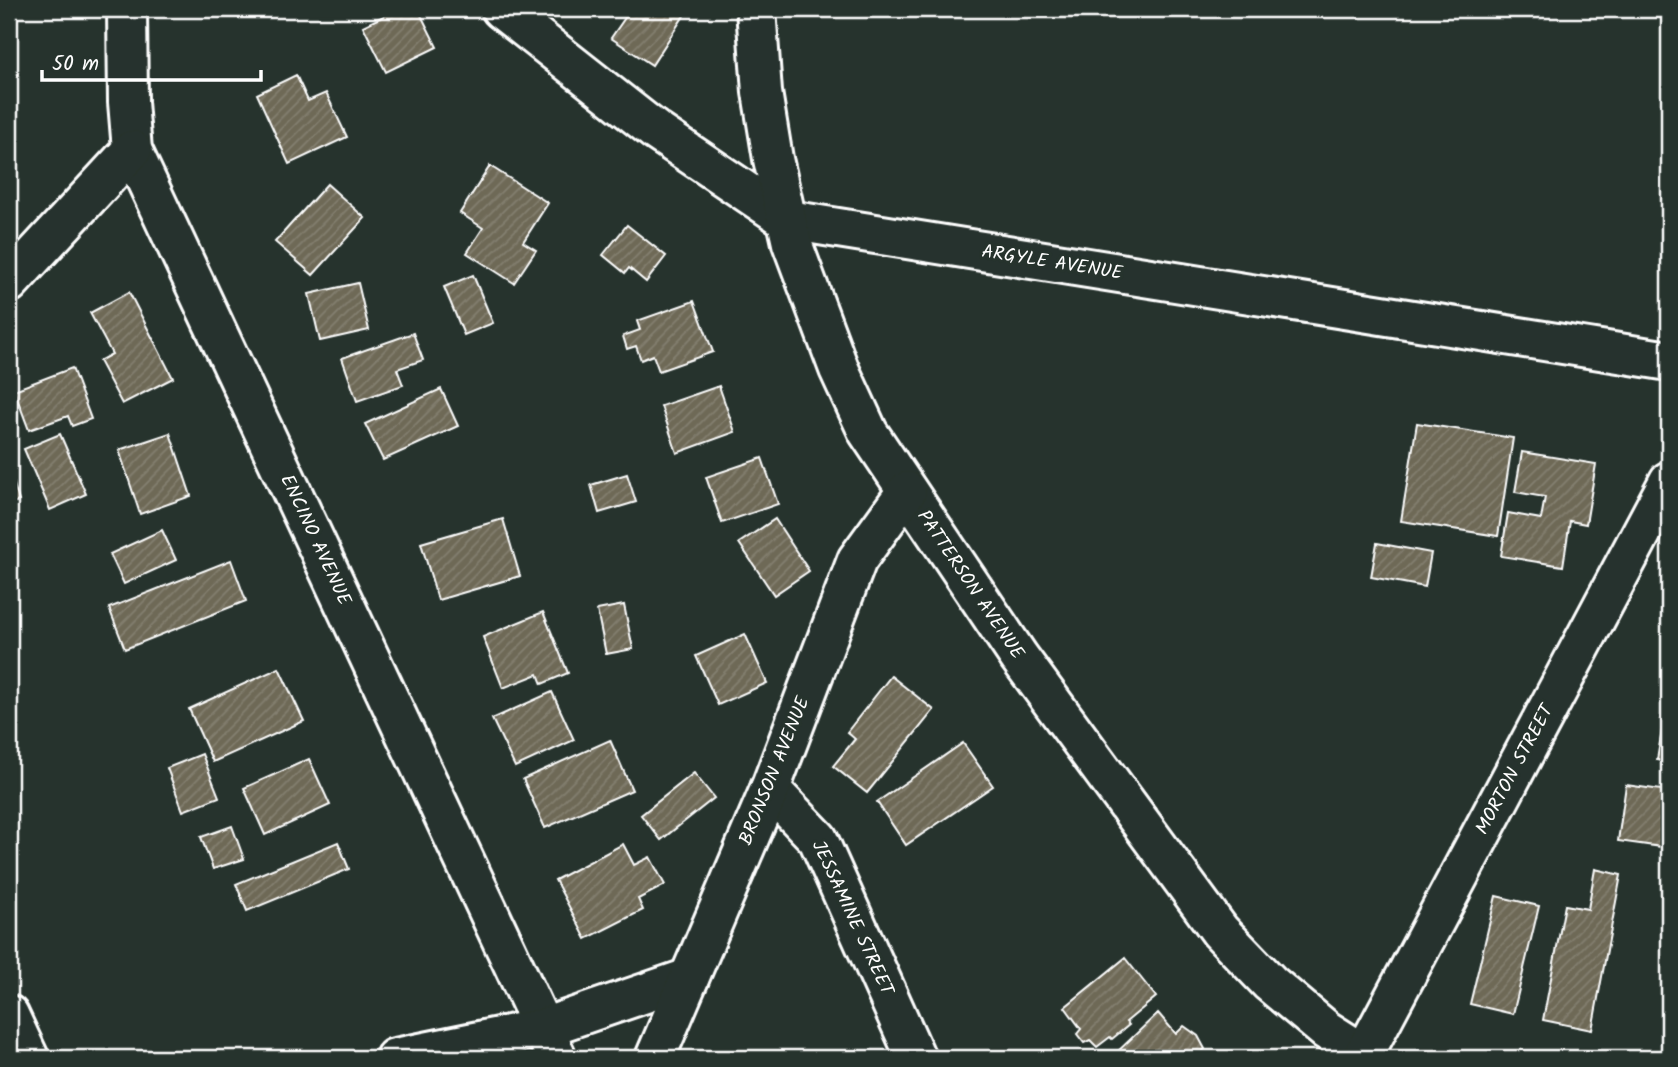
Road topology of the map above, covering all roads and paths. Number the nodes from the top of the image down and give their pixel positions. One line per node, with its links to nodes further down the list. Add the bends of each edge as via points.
1 (127, 9): 4 (street, ENCINO AVENUE)
2 (501, 9): 5 (street, ARGYLE AVENUE, via 656,131)
3 (756, 9): 5 (street, PATTERSON AVENUE, via 762,92)
4 (132, 150): 6 (street); 13 (street, ENCINO AVENUE)
5 (788, 220): 7 (street, ARGYLE AVENUE); 9 (street, PATTERSON AVENUE, via 811,299 839,369 868,432)
6 (9, 283)
7 (1669, 361)
8 (1669, 481): 14 (street, MORTON STREET)
9 (907, 491): 10 (street, BRONSON AVENUE, via 857,560); 14 (street, PATTERSON AVENUE, via 1019,657 1220,931 1270,984)
10 (770, 789): 11 (street, BRONSON AVENUE); 18 (street, JESSAMINE STREET, via 818,839)
11 (690, 978): 13 (street); 17 (street, BRONSON AVENUE)
12 (9, 1015): 15 (street)
13 (550, 1043): 16 (street)
14 (1365, 1057)
15 (29, 1058)
16 (395, 1058)
17 (655, 1058)
18 (916, 1058)

